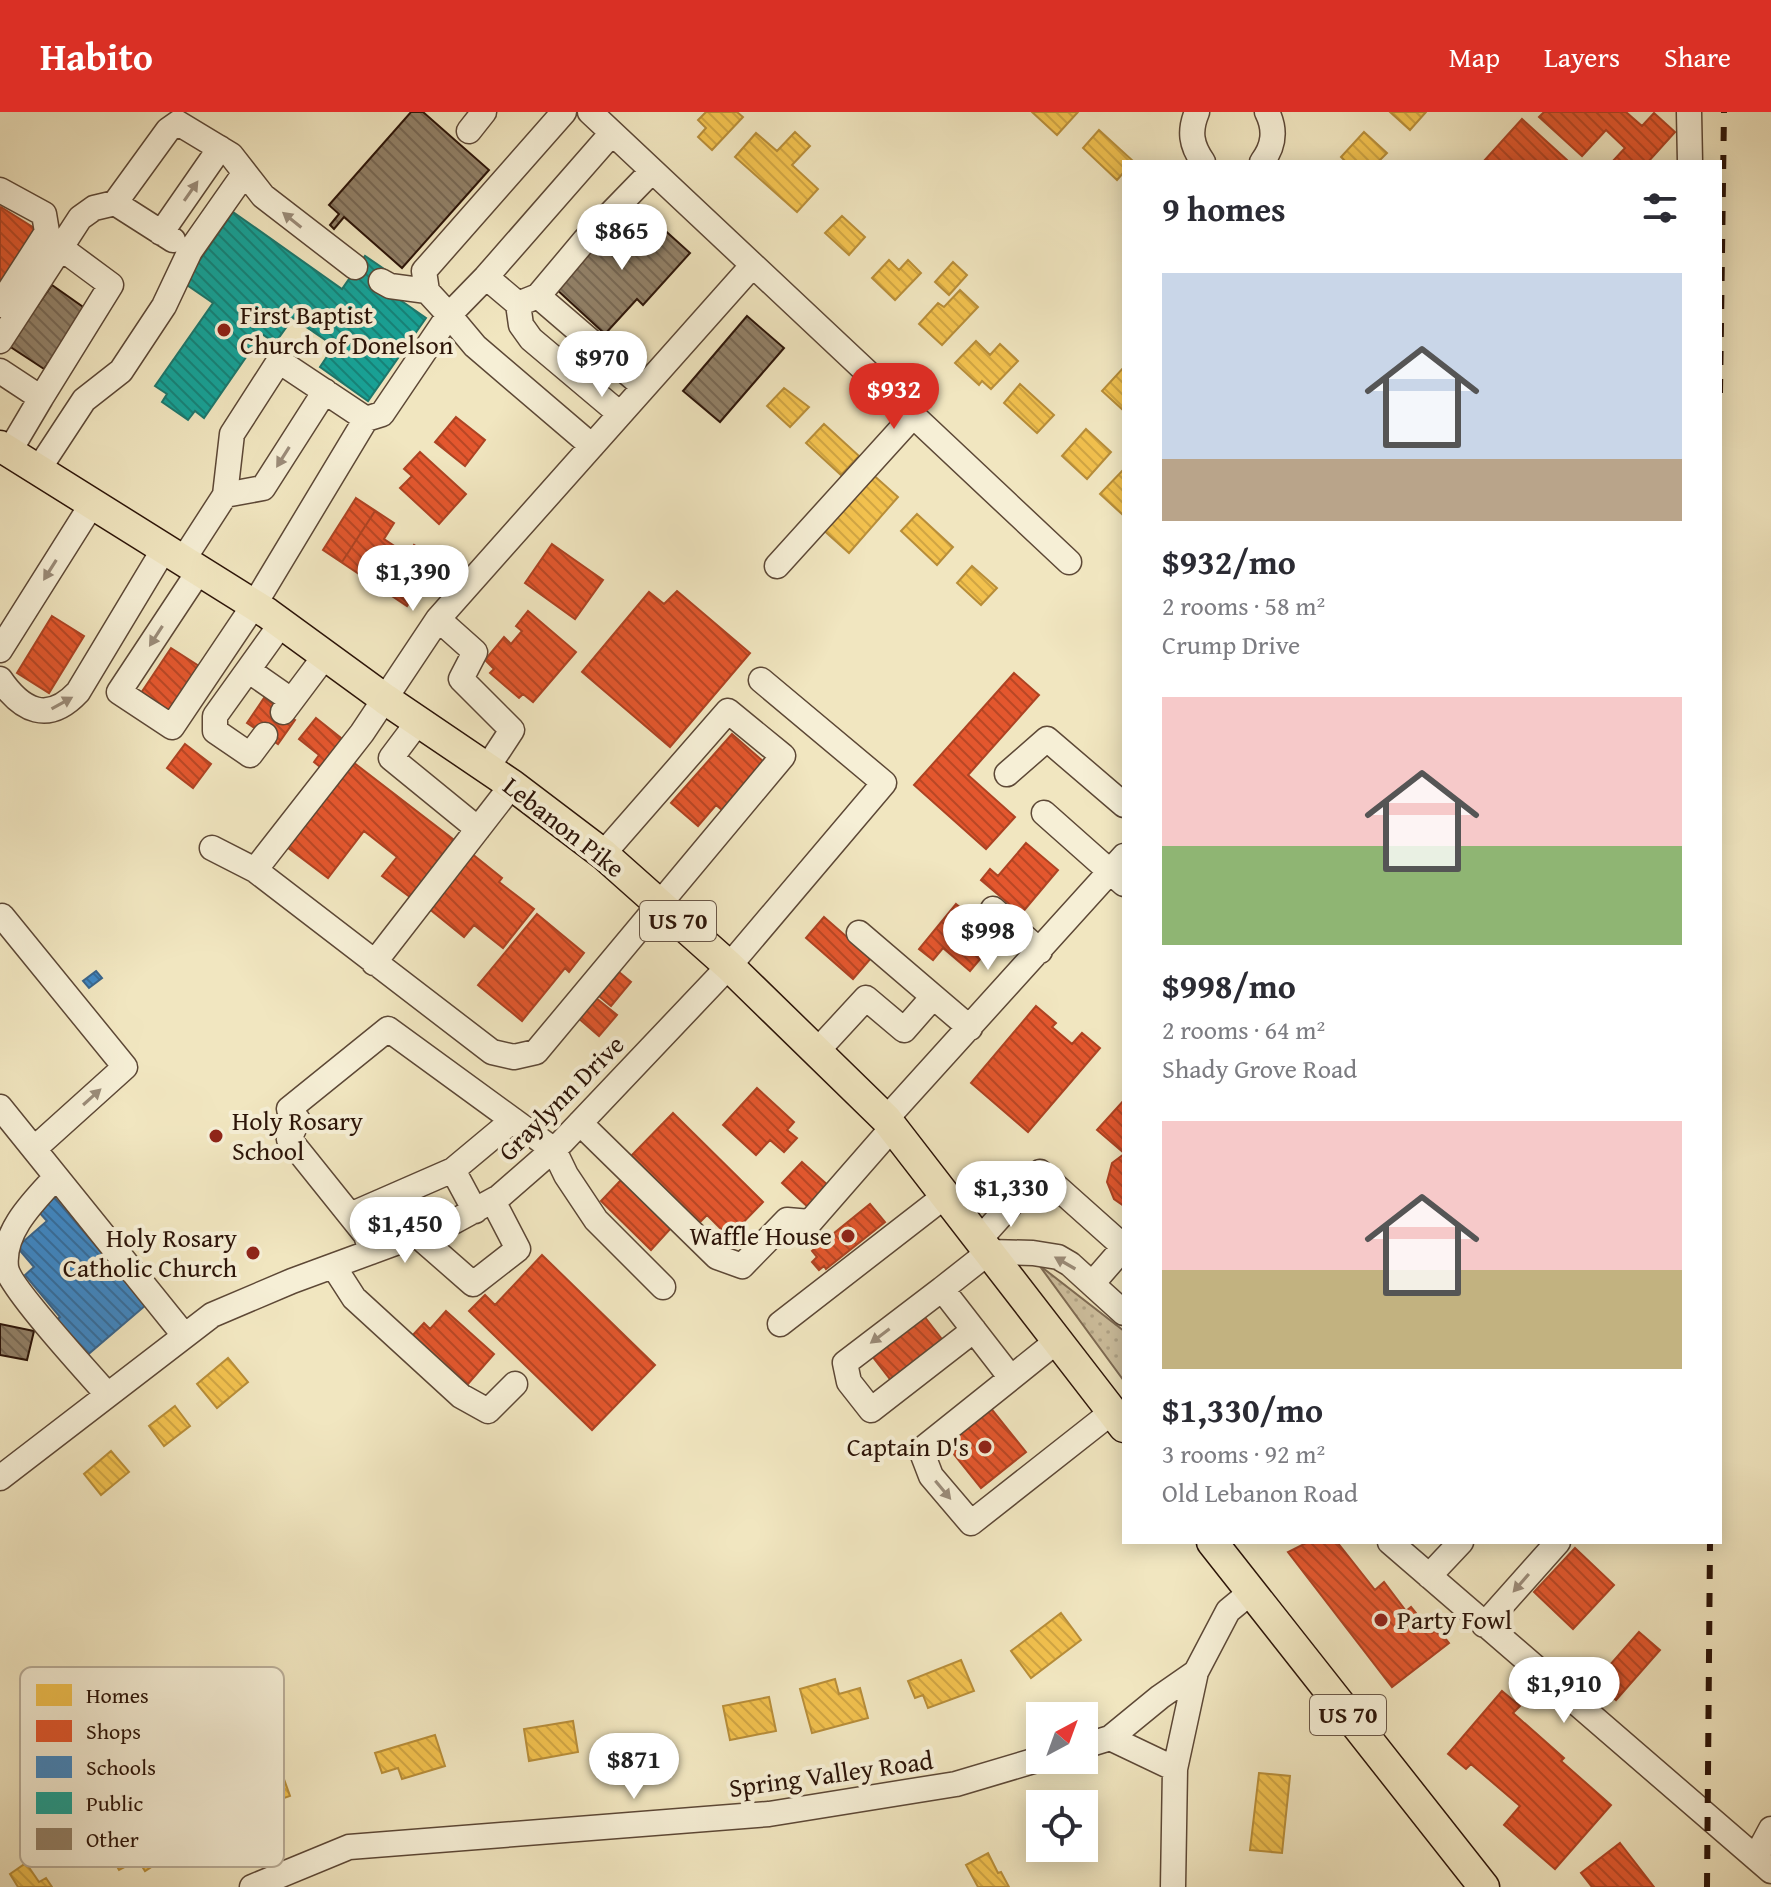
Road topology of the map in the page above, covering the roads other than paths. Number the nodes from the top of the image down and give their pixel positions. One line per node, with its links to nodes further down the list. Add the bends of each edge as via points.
1 (484, 112): 7 (street)
2 (564, 112): 24 (street, via 424,271)
3 (590, 112): 8 (street)
4 (1197, 112): 10 (street, via 1192,139)
5 (1267, 112): 11 (street, via 1273,136)
6 (1689, 112): 12 (street)
7 (469, 131)
8 (612, 133): 13 (street); 22 (street)
9 (220, 148): 14 (street); 16 (street, via 183,124 173,125); 17 (street, one-way to 9)
10 (1202, 160)
11 (1263, 160)
12 (1690, 160)
13 (652, 171): 20 (street); 25 (street)
14 (244, 174): 19 (street); 21 (street, one-way to 14, via 263,196)
15 (0, 190): 26 (street, via 44,214 47,232)
16 (115, 203): 17 (street); 18 (street, via 86,212)
17 (161, 233): 19 (street)
18 (61, 248): 28 (street); 32 (street, via 111,285)
19 (190, 251): 38 (street, via 164,306 121,371 84,400)
20 (752, 266): 30 (street); 34 (street)
21 (355, 267)
22 (486, 277): 25 (street); 27 (street)
23 (381, 281): 24 (street)
24 (427, 291): 27 (street)
25 (528, 300): 30 (street); 33 (street, via 521,325 531,339)
26 (0, 305)
27 (449, 315): 35 (street, via 382,414); 36 (street, via 475,346)
28 (0, 341)
29 (0, 371): 32 (street)
30 (644, 387): 33 (street)
31 (325, 391): 35 (street); 39 (street, one-way to 39, via 263,488); 39 (street, via 279,361 232,434)
32 (41, 398): 37 (street)
33 (620, 414): 36 (street)
34 (913, 416): 42 (street); 43 (street)
35 (366, 419): 44 (street)
36 (592, 446): 45 (street)
37 (5, 449): 38 (main road, Lebanon Pike / US 70)
38 (38, 470): 40 (main road, Lebanon Pike / US 70)
39 (225, 495): 41 (street)
40 (92, 504): 41 (main road, Lebanon Pike / US 70); 47 (street, one-way to 47)
41 (182, 560): 44 (main road, Lebanon Pike / US 70); 44 (street, one-way to 44, via 119,692 172,727); 50 (street, one-way to 41, via 24,705 40,712 68,703)
42 (1069, 562)
43 (777, 566)
44 (254, 605): 46 (main road, Lebanon Pike / US 70)
45 (438, 619): 52 (street); 56 (street, via 475,652 461,679 512,730)
46 (281, 624): 48 (main road, Lebanon Pike / US 70); 49 (street)
47 (0, 650)
48 (325, 656): 49 (street, via 287,706); 52 (main road, Lebanon Pike / US 70)
49 (248, 670): 54 (street, via 215,716 215,731 250,755)
50 (0, 679)
51 (761, 680): 70 (street, Graylynn Drive, via 884,783)
52 (385, 699): 53 (main road, Lebanon Pike / US 70); 62 (street)
53 (418, 722): 56 (main road, Lebanon Pike / US 70); 59 (street, via 391,758)
54 (265, 735)
55 (1007, 774): 57 (street, via 1047,739)
56 (500, 776): 59 (street); 61 (main road, Lebanon Pike / US 70)
57 (1122, 803)
58 (1044, 813): 63 (street)
59 (478, 829): 69 (street)
60 (212, 848): 62 (street)
61 (603, 854): 64 (main road, Lebanon Pike / US 70); 64 (street, via 728,711 783,756)
62 (255, 870): 69 (street)
63 (1119, 871): 68 (street)
64 (659, 904): 69 (street, via 536,1052 514,1057 492,1052); 70 (main road, Lebanon Pike / US 70)
65 (993, 909): 68 (street)
66 (0, 917): 78 (street, one-way to 66, via 125,1067)
67 (859, 933): 71 (street)
68 (1040, 951): 72 (street)
69 (374, 963)
70 (729, 966): 73 (main road, Lebanon Pike / US 70); 76 (street, Graylynn Drive)
71 (933, 997): 72 (street); 73 (street, via 904,1030 866,998)
72 (970, 1028): 77 (street)
73 (817, 1051): 77 (main road, Lebanon Pike / US 70)
74 (0, 1107): 78 (street)
75 (513, 1120): 79 (street); 80 (street); 84 (street, via 388,1029 289,1109 298,1120 289,1139)
76 (580, 1123): 77 (street, via 717,1257 742,1266 787,1220 810,1222); 79 (street, Graylynn Drive)
77 (890, 1123): 82 (main road, Lebanon Pike / US 70)
78 (34, 1149): 81 (street)
79 (554, 1150): 83 (street, Graylynn Drive); 92 (street, via 596,1220)
80 (453, 1170): 83 (street); 84 (street)
81 (56, 1177): 97 (street); 101 (street, via 18,1222 6,1269)
82 (945, 1196): 87 (main road, Lebanon Pike / US 70); 95 (street)
83 (484, 1206): 85 (street, Graylynn Drive); 85 (street, via 518,1249 473,1284)
84 (350, 1215): 89 (street, via 366,1235)
85 (417, 1235): 89 (street, Graylynn Drive)
86 (1122, 1245): 87 (street, via 1040,1172)
87 (984, 1246): 91 (street, one-way to 87, via 1058,1257); 93 (street); 98 (main road, Lebanon Pike / US 70)
88 (1122, 1249): 91 (street)
89 (371, 1252): 90 (street, Graylynn Drive)
90 (334, 1267): 97 (street, Graylynn Drive, via 212,1315); 100 (street, via 354,1298 461,1396 488,1411)
91 (1092, 1284): 94 (street)
92 (663, 1287)
93 (942, 1289): 96 (street); 96 (street, one-way to 96, via 845,1363 849,1382 871,1410)
94 (1122, 1311)
95 (780, 1324)
96 (974, 1330): 99 (street)
97 (184, 1335): 101 (street, Graylynn Drive)
98 (1057, 1341): 99 (street); 102 (main road, Lebanon Pike / US 70)
99 (1011, 1378): 102 (street, one-way to 102, via 921,1450 931,1476 971,1523 1059,1453)
100 (515, 1384)
101 (107, 1394): 103 (street, Graylynn Drive)
102 (1118, 1420)
103 (3, 1472)
104 (1214, 1544): 109 (main road, US 70)
105 (1392, 1544): 108 (street)
106 (1459, 1544): 108 (street)
107 (1545, 1546): 110 (street, one-way to 110)
108 (1429, 1576): 110 (street)
109 (1251, 1592): 111 (street, via 1228,1611); 120 (main road, US 70)
110 (1484, 1625): 117 (street)
111 (1196, 1672): 112 (street); 115 (street)
112 (1110, 1738): 113 (street); 115 (street)
113 (1098, 1742)
114 (1026, 1763): 118 (street, Spring Valley Road, via 956,1784 769,1814 349,1847)
115 (1175, 1769): 119 (street)
116 (1771, 1829): 117 (street)
117 (1763, 1864)
118 (252, 1887)
119 (1173, 1887)
120 (1484, 1887)

